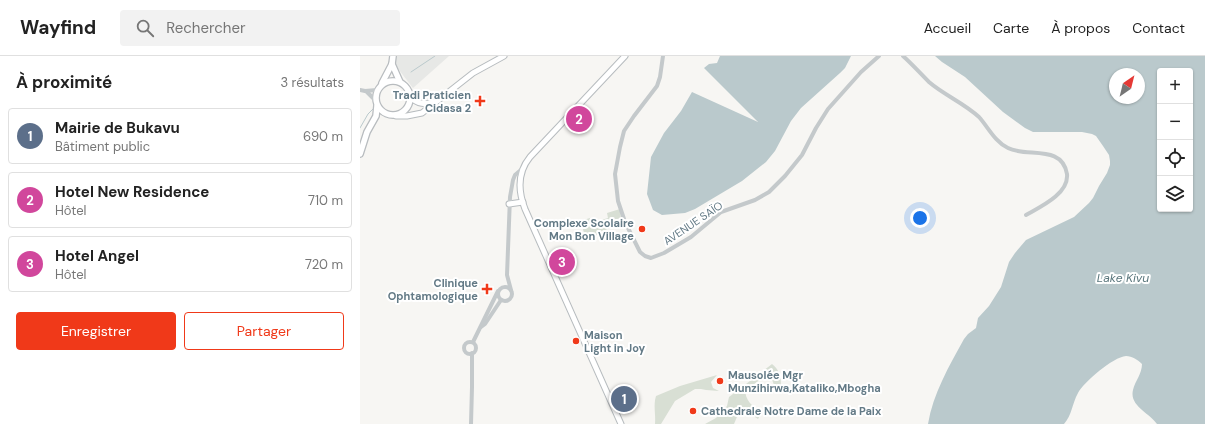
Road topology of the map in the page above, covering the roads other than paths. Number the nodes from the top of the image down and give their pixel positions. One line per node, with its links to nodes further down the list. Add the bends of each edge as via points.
1 (393, 56): 7 (highway)
2 (504, 56): 13 (main road, via 473,73)
3 (625, 56): 19 (main road, via 538,148)
4 (663, 56): 5 (street, AVENUE SAÏO, via 657,86 624,131 615,174 618,200 625,222 640,252 651,258 691,238 721,212 769,192 802,155 828,109)
5 (878, 56)
6 (903, 56): 22 (street, via 930,82 979,117 1006,148 1017,152 1046,153 1061,162 1067,176 1058,195)
7 (392, 64): 8 (highway); 9 (highway)
8 (400, 82): 9 (highway, via 388,82); 12 (highway, via 406,87)
9 (379, 88): 11 (street); 14 (highway)
10 (360, 90): 11 (street)
11 (365, 91): 14 (street)
12 (410, 97): 13 (main road, via 424,104); 16 (highway, via 407,109)
13 (438, 101): 16 (main road, via 422,113)
14 (376, 104): 15 (highway); 17 (highway, via 376,116)
15 (386, 114): 16 (highway); 17 (highway)
16 (396, 116)
17 (371, 125): 18 (highway)
18 (360, 154)
19 (522, 169): 20 (main road, via 520,191); 21 (street, via 513,180)
20 (523, 202): 21 (main road); 31 (main road)
21 (509, 204): 23 (street)
22 (1026, 215)
23 (507, 275): 24 (street); 25 (street)
24 (499, 290): 25 (street, via 507,286); 26 (street, via 498,296); 27 (street)
25 (511, 290): 26 (street, via 512,294 507,301)
26 (501, 300): 27 (street)
27 (481, 328): 28 (street)
28 (472, 342): 29 (street, via 476,348); 29 (street, via 467,343 465,347 466,352)
29 (472, 353): 30 (street)
30 (471, 424)
31 (621, 424)

